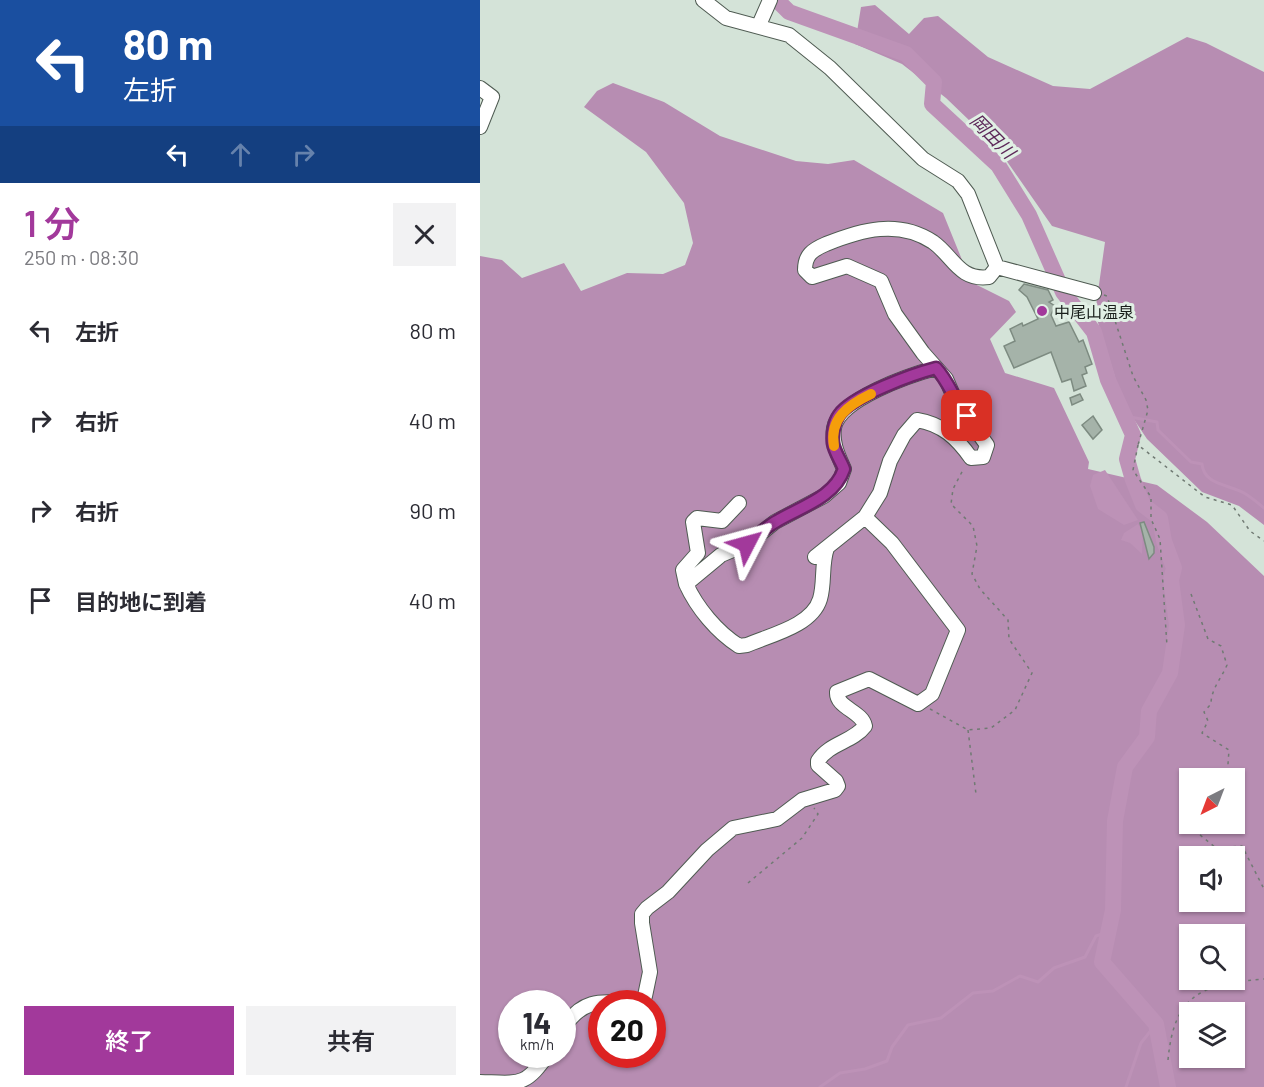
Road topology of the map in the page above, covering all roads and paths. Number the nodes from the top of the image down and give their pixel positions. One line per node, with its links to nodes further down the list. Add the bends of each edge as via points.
1 (703, 0): 3 (street, via 726,18)
2 (770, 1): 3 (street)
3 (759, 25): 6 (street, via 789,35 830,68 923,159 958,181 968,194)
4 (480, 88): 5 (street, via 492,97)
5 (480, 127)
6 (997, 267): 7 (street); 8 (street, via 989,277 972,277 959,270 934,243 895,228 858,231 817,248 805,260 805,270 812,277 846,266 881,281 895,314)
7 (1094, 293): 9 (path, via 1107,296 1133,376 1146,400 1148,410)
8 (936, 368): 10 (street, via 987,445 983,457); 16 (street, via 906,376 840,414 834,426 833,444 844,469 839,483 747,544 721,555)
9 (1138, 445): 13 (path, via 1205,497 1232,505 1250,531); 18 (path, via 1133,470 1151,497 1151,519 1160,539)
10 (970, 458): 12 (street, via 951,434 917,420 904,435 880,493); 20 (path, via 953,489 951,504 973,526 977,546 972,574 1008,620 1009,639 1032,673 1015,710 991,728)
11 (739, 503): 16 (street, via 722,521 698,518 693,522 698,553 683,570)
12 (864, 517): 14 (street); 19 (street, via 892,543 958,630 932,694)
13 (1264, 541)
14 (827, 547): 15 (street); 16 (street, via 820,599 810,617 747,645 739,646 729,640 694,602)
15 (815, 557)
16 (686, 584)
17 (1191, 594): 21 (path, via 1208,639 1221,646 1227,665 1211,692 1211,704 1203,712 1208,721 1203,733 1229,750)
18 (1167, 646)
19 (918, 704): 20 (path); 23 (street, via 868,679 837,692 839,701 865,726 818,760 818,765 836,781 835,790)
20 (968, 730): 22 (path)
21 (1228, 768)
22 (976, 794)
23 (805, 799): 25 (path, via 819,813 802,838); 28 (street, via 777,819 733,828 642,914 650,972)
24 (1199, 834): 26 (path, via 1216,848 1242,846)
25 (748, 883)
26 (1264, 889)
27 (1264, 980): 29 (path, via 1215,986 1187,1003 1174,1024)
28 (646, 990)
29 (1168, 1060)
30 (539, 1068): 31 (street, via 525,1084)
31 (480, 1082)

